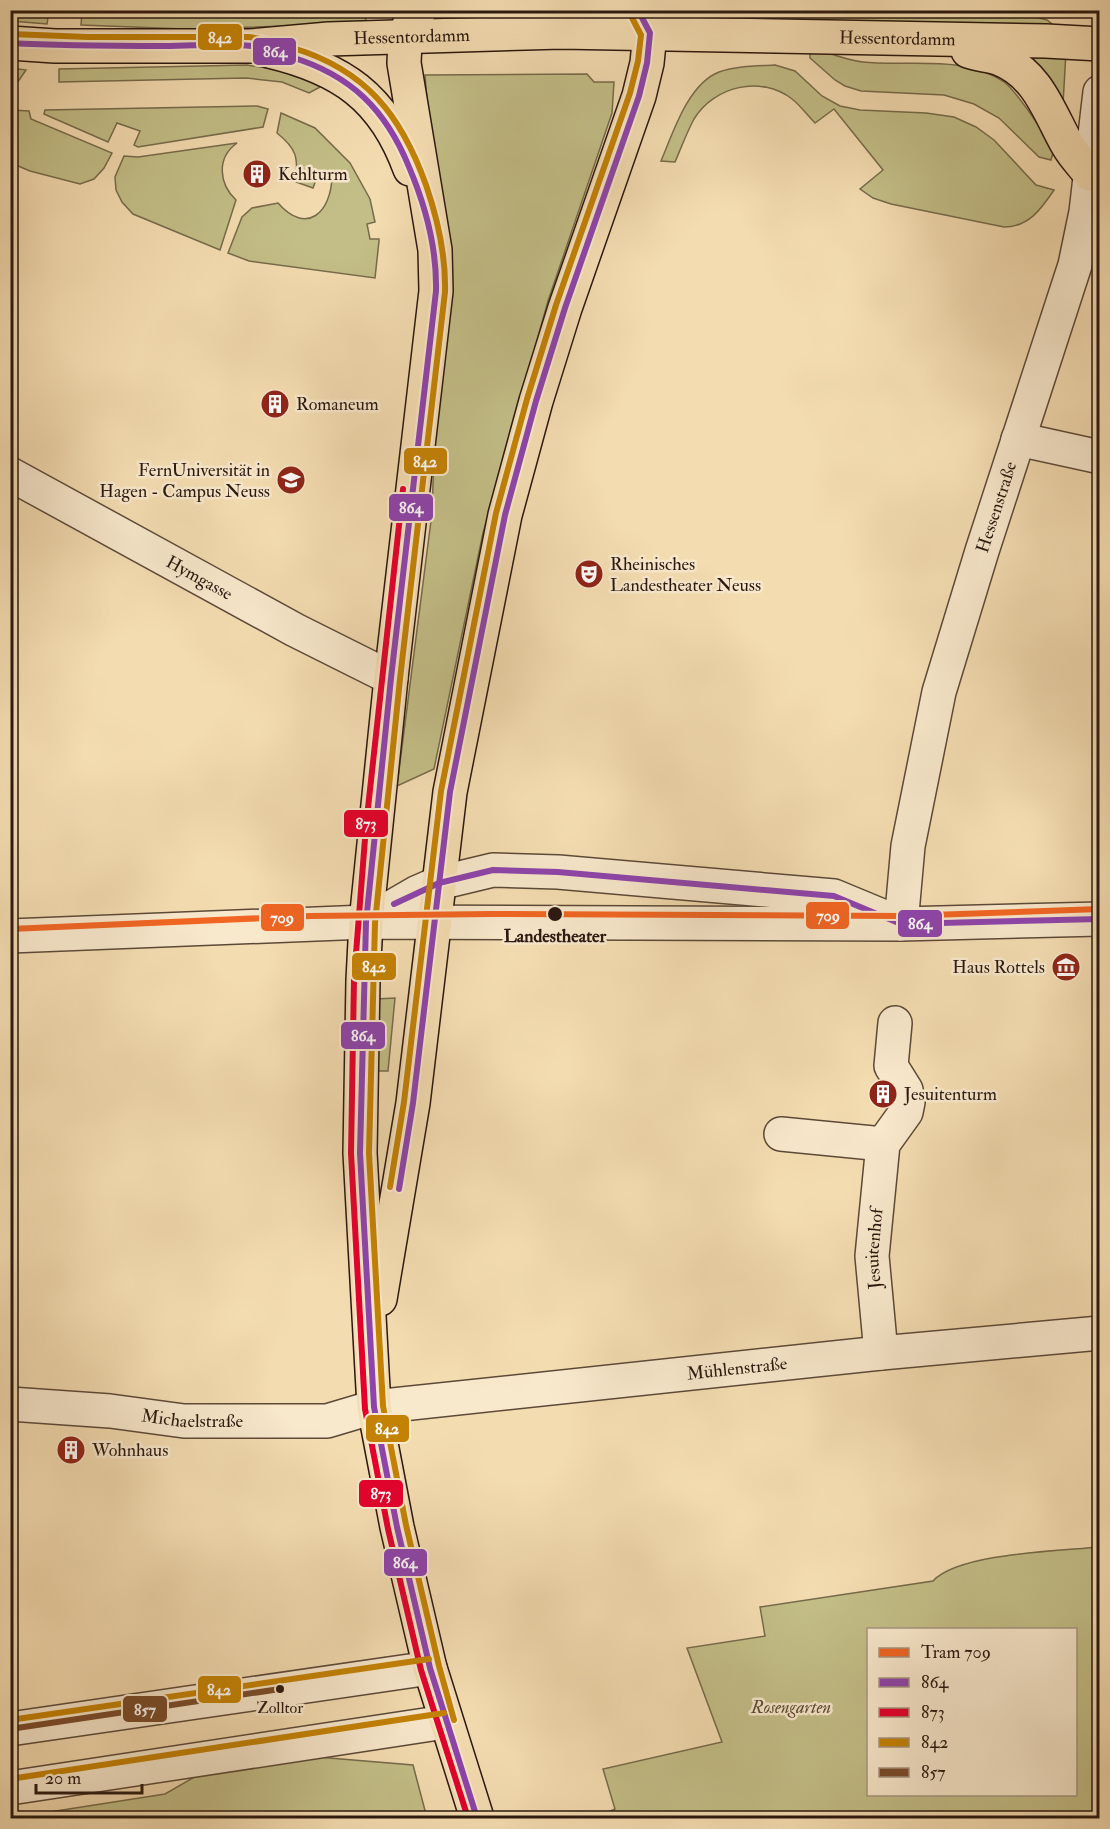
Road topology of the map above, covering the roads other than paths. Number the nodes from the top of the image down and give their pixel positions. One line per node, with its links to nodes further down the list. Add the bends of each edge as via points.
1 (644, 22): 2 (main road, Hessentordamm, via 561,32); 3 (main road, Hessentordamm); 14 (main road, via 647,63 639,96 555,339 505,515 450,792)
2 (412, 23): 6 (main road, Hessentordamm, via 329,39); 9 (main road, via 404,63)
3 (942, 40): 5 (main road, Hessentordamm); 8 (main road, via 970,52 1000,58 1020,70 1035,85 1068,145)
4 (10, 43): 6 (main road, Hessentordamm)
5 (1100, 44)
6 (250, 46): 9 (main road, via 318,65 370,100 405,154)
7 (1100, 92): 8 (street, Hessenstraße)
8 (1095, 168): 10 (street, Hessenstraße, via 1075,265)
9 (430, 223): 13 (main road, via 436,291)
10 (1018, 439): 11 (street); 18 (street, Hessenstraße, via 939,692 908,846)
11 (1100, 457)
12 (10, 474): 13 (street, Hymgasse)
13 (391, 678): 16 (main road)
14 (439, 884): 16 (street); 17 (main road); 18 (street, via 493,870 558,872 834,896)
15 (1100, 919): 18 (street)
16 (366, 922): 17 (street); 19 (street); 25 (main road, via 360,1153)
17 (434, 922): 18 (street); 25 (main road, via 413,1103)
18 (901, 924)
19 (10, 936)
20 (895, 1023): 22 (street, via 891,1066 906,1090 908,1102 906,1112)
21 (781, 1134): 22 (street)
22 (883, 1144): 24 (street, Jesuitenhof, via 872,1256)
23 (1100, 1333): 24 (street, Mühlenstraße)
24 (881, 1353): 27 (street, Mühlenstraße)
25 (371, 1357): 27 (main road)
26 (10, 1404): 27 (street, Michaelstraße, via 184,1421 327,1421)
27 (374, 1407): 28 (main road)
28 (430, 1668): 29 (main road); 30 (street)
29 (445, 1722): 31 (street); 32 (main road)
30 (10, 1729)
31 (10, 1788)
32 (477, 1818)

